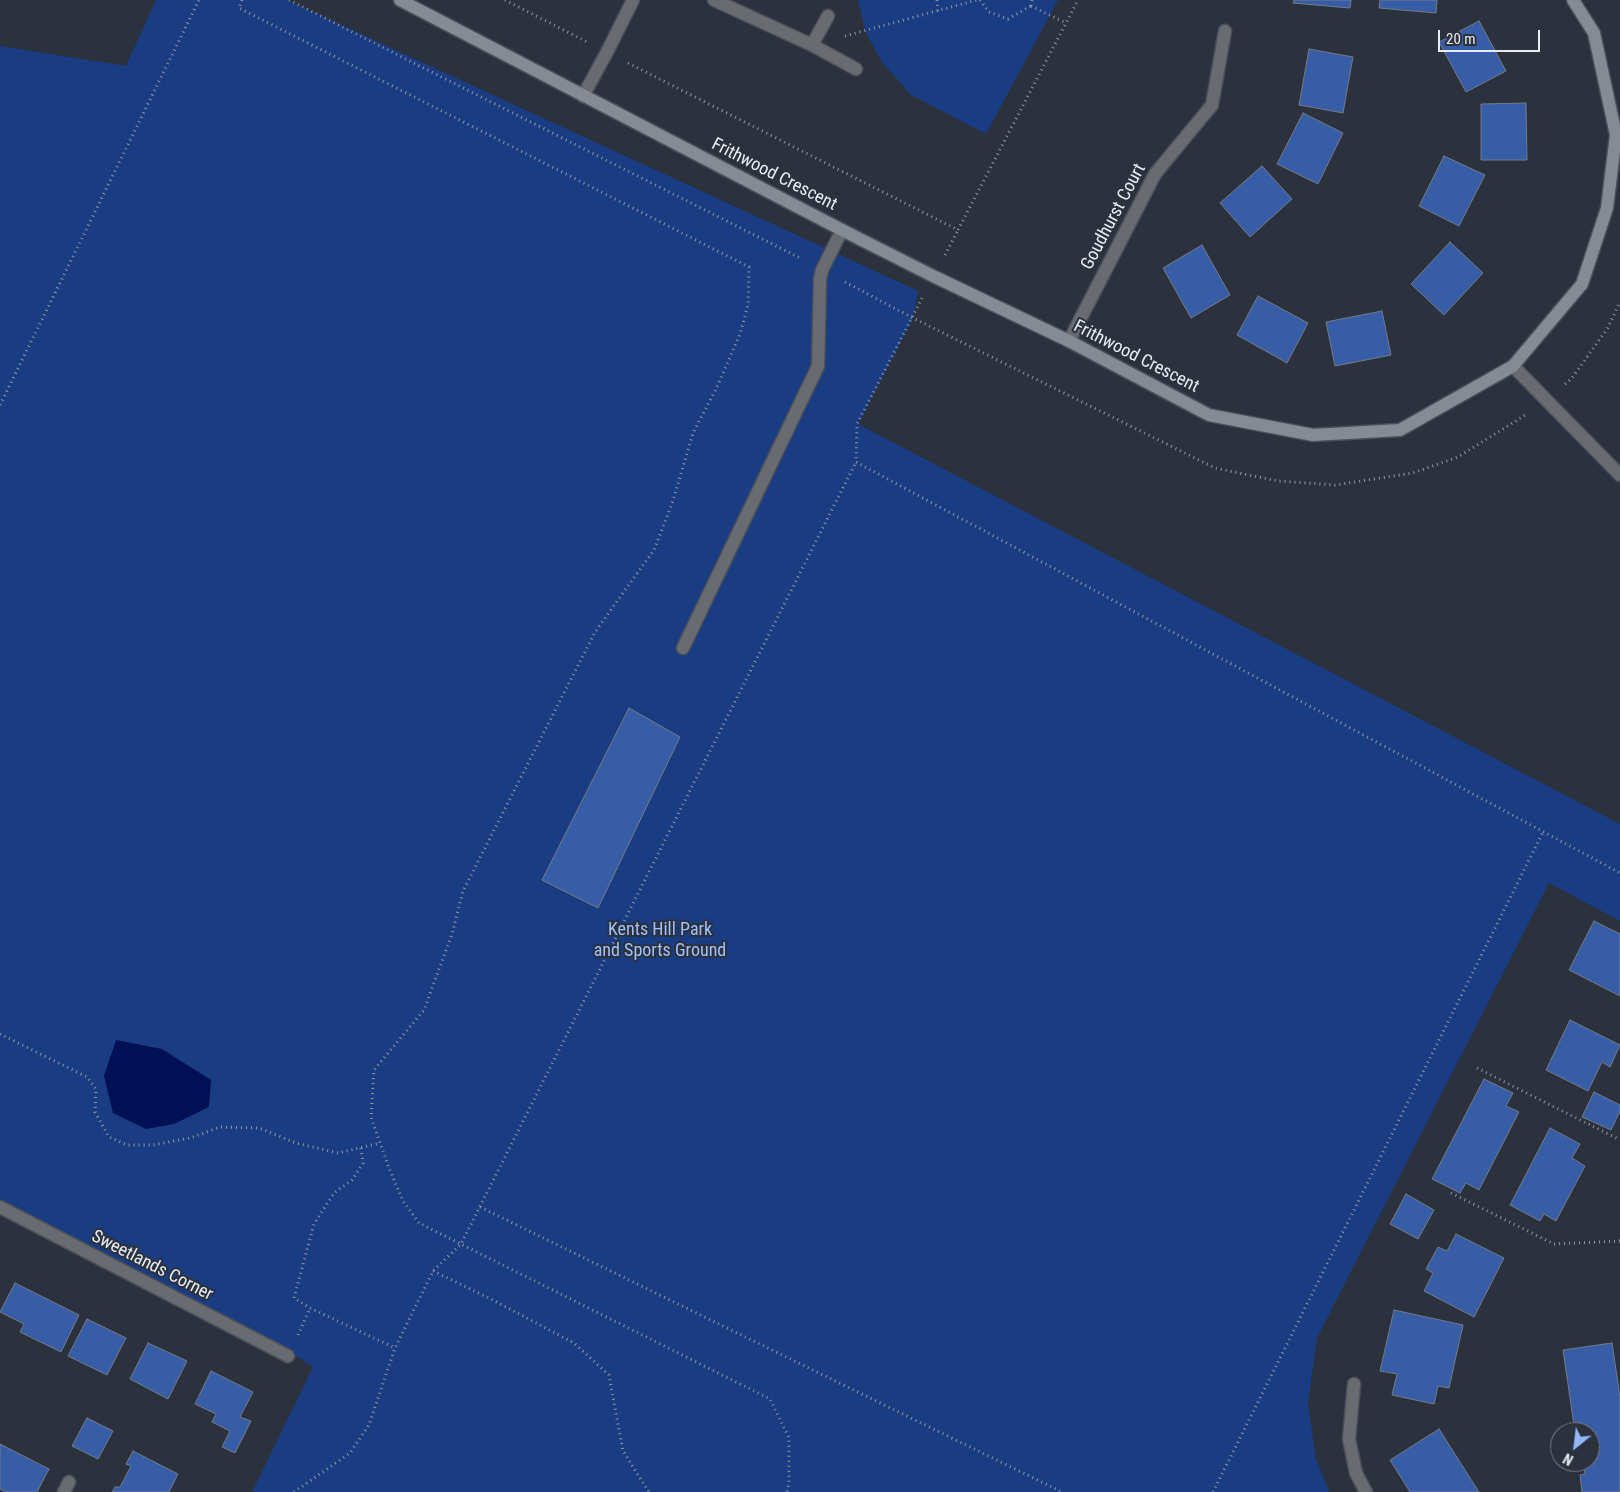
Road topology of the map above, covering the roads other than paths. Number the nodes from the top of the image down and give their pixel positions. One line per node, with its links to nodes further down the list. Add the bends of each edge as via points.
1 (400, 0): 9 (street, Frithwood Crescent)
2 (633, 0): 9 (street)
3 (714, 0): 7 (street)
4 (1573, 0): 10 (street, Frithwood Crescent, via 1594,33)
5 (828, 16): 7 (street)
6 (1225, 32): 12 (street, Goudhurst Court, via 1212,104 1155,174)
7 (812, 45): 8 (street)
8 (856, 69)
9 (583, 96): 11 (street, Frithwood Crescent)
10 (1618, 134): 13 (street, Frithwood Crescent, via 1607,208 1582,284)
11 (842, 230): 12 (street, Frithwood Crescent); 15 (street, via 820,279 818,366)
12 (1069, 342): 13 (street, Frithwood Crescent, via 1209,415 1313,435 1400,430)
13 (1512, 366): 14 (street)
14 (1620, 475)
15 (684, 648)
16 (0, 1206): 17 (street, Sweetlands Corner)
17 (288, 1356)
18 (1354, 1384): 19 (street, via 1349,1439 1356,1473)
19 (1366, 1492)

